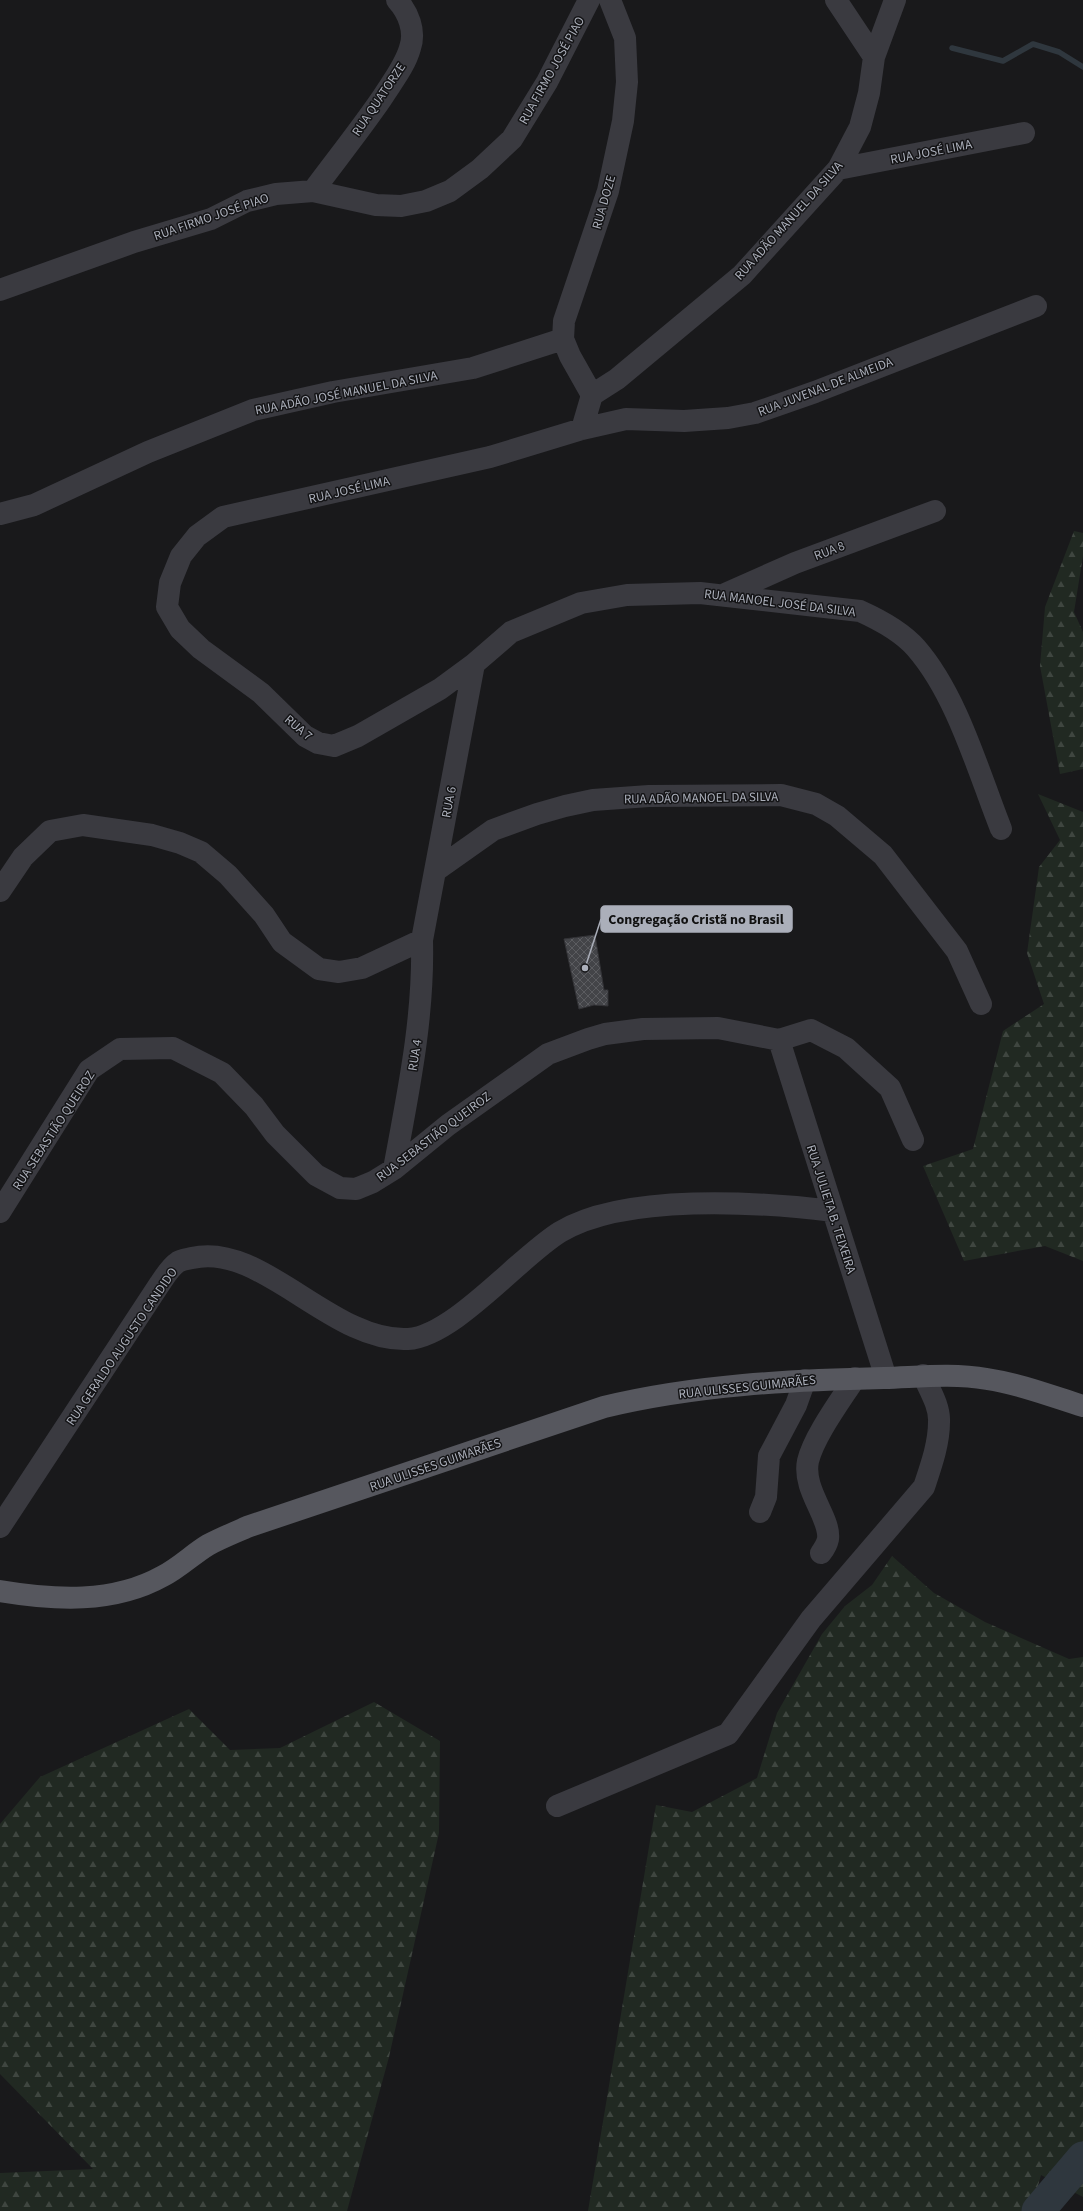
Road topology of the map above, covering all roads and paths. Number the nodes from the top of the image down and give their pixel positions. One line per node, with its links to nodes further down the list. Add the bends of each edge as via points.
1 (397, 0): 9 (street, RUA QUATORZE, via 411,23 411,47 398,75)
2 (589, 0): 9 (street, RUA FIRMO JOSÉ PIAO, via 547,82 512,139 480,169 450,191 426,201 401,206 376,205)
3 (610, 0): 12 (street, RUA DOZE, via 625,38 627,82 623,120 608,191 568,304)
4 (836, 0): 6 (street)
5 (895, 0): 6 (street, RUA ADÃO MANUEL DA SILVA)
6 (874, 57): 8 (street, RUA ADÃO MANUEL DA SILVA, via 869,93 860,127)
7 (1024, 134): 8 (street, RUA JOSÉ LIMA)
8 (838, 168): 13 (street, RUA ADÃO MANUEL DA SILVA, via 742,275 617,379)
9 (313, 191): 10 (street, RUA FIRMO JOSÉ PIAO, via 276,194 247,201 211,219 134,242)
10 (0, 290)
11 (1036, 306): 14 (street, RUA JUVENAL DE ALMEIDA, via 755,413 684,422 626,419)
12 (563, 339): 13 (street, RUA DOZE); 16 (street, RUA ADÃO JOSÉ MANUEL DA SILVA, via 473,368 319,395 253,410 148,452 34,504)
13 (592, 395): 14 (street)
14 (582, 429): 18 (street, RUA JOSÉ LIMA, via 490,458 223,517 197,536 181,556 170,583)
15 (935, 511): 17 (street, RUA 8, via 795,562)
16 (0, 514)
17 (725, 594): 19 (street, RUA MANOEL JOSÉ DA SILVA, via 662,593 581,603 511,632); 20 (street, RUA MANOEL JOSÉ DA SILVA, via 860,611 879,620 915,647 949,695)
18 (168, 607): 19 (street, RUA 7, via 180,629 201,649 261,693 305,736 318,743 334,746 358,736 440,689)
19 (474, 664): 21 (street, RUA 6)
20 (1001, 829)
21 (435, 871): 23 (street, RUA 6); 24 (street, RUA ADÃO MANOEL DA SILVA, via 493,830 565,806 593,800 649,796 781,795 816,804 837,816 884,855 956,951)
22 (0, 890): 23 (street, via 24,857 50,831 83,825 152,835 201,852 228,875 264,915 282,942 320,968 339,972 362,968)
23 (422, 940): 27 (street, RUA 4, via 423,978 420,1014)
24 (981, 1004)
25 (779, 1040): 26 (street, RUA SEBASTIÃO QUEIROZ, via 811,1030 846,1048 890,1088); 27 (street, RUA SEBASTIÃO QUEIROZ, via 718,1028 643,1029 588,1039 548,1054 484,1098); 28 (street, RUA JULIETA B. TEIXEIRA)
26 (913, 1140)
27 (394, 1169): 29 (street, RUA SEBASTIÃO QUEIROZ, via 356,1189 340,1188 316,1175 274,1134 254,1106 222,1073 173,1048 120,1049 89,1070)
28 (833, 1210): 32 (street, RUA JULIETA B. TEIXEIRA); 36 (street, RUA GERALDO AUGUSTO CANDIDO, via 770,1203 704,1204 645,1207 596,1217 562,1231 538,1247 474,1304 435,1331 411,1338 388,1339 354,1327 323,1311 284,1285 225,1257 198,1256 178,1262 159,1285)
29 (0, 1212)
30 (923, 1375): 32 (main road, RUA ULISSES GUIMARÃES); 34 (main road, RUA ULISSES GUIMARÃES, via 987,1379 1025,1387); 39 (street, via 936,1405 939,1422 933,1460 924,1486 811,1619 728,1734)
31 (854, 1378): 32 (main road, RUA ULISSES GUIMARÃES); 33 (main road, RUA ULISSES GUIMARÃES); 37 (street, via 808,1460 810,1486 828,1529 828,1540)
32 (886, 1378)
33 (805, 1380): 35 (street, via 796,1405 769,1456 766,1497); 38 (main road, RUA ULISSES GUIMARÃES, via 650,1396 604,1407 247,1527 208,1545 164,1576 117,1594 70,1598)
34 (1083, 1406)
35 (760, 1512)
36 (0, 1527)
37 (821, 1553)
38 (0, 1591)
39 (557, 1806)

